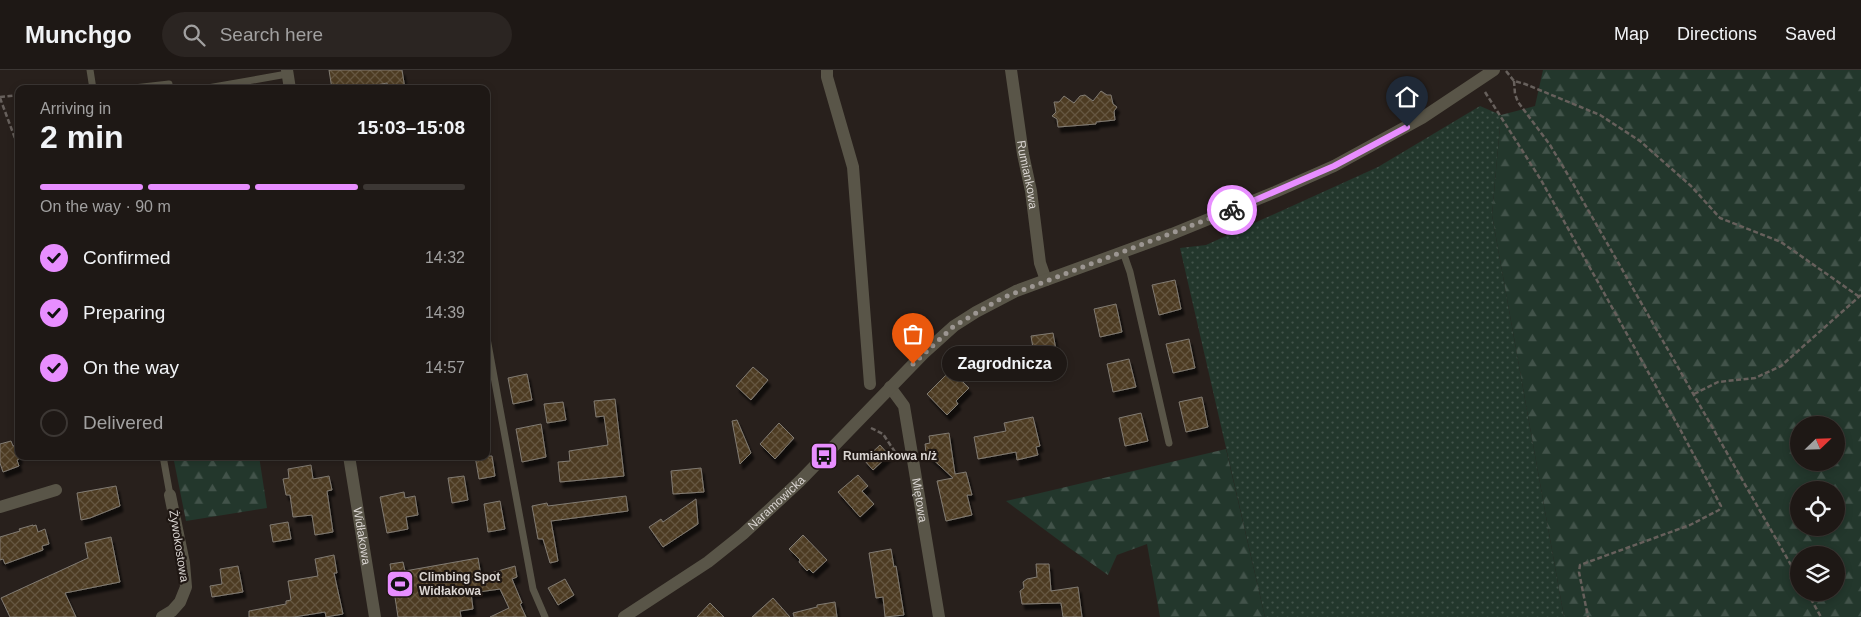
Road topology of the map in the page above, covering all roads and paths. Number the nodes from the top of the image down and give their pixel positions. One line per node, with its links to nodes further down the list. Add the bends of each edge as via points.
1 (90, 70): 10 (lane)
2 (827, 70): 21 (street, via 826,77 853,167)
3 (1011, 70): 18 (street, Rumiankowa, via 1040,263)
4 (1494, 70): 8 (street, Naramowicka)
5 (1506, 70): 7 (path)
6 (287, 72): 12 (lane); 13 (street)
7 (1514, 81): 19 (path, via 1600,115 1640,141 1691,186 1720,218 1781,242); 23 (path, via 1518,102 1550,145)
8 (1478, 82): 17 (street, Naramowicka, via 1422,118 1334,166); 39 (path, via 1541,180 1721,506 1720,510 1690,525 1580,566)
9 (169, 84): 11 (lane)
10 (92, 85)
11 (160, 85)
12 (222, 85)
13 (289, 85)
14 (15, 96): 15 (path)
15 (0, 98): 16 (path)
16 (15, 138)
17 (1123, 252): 18 (street, Naramowicka); 25 (lane)
18 (1046, 280): 22 (street, Naramowicka, via 1002,298 960,322)
19 (1860, 297): 23 (path, via 1781,366 1755,378 1718,382)
20 (490, 355): 36 (lane, via 533,589)
21 (870, 384)
22 (890, 387): 28 (street, Miętowa, via 904,406); 37 (street, Naramowicka, via 750,529 708,562)
23 (1694, 394): 32 (path)
24 (870, 428): 28 (path, via 883,434 901,460)
25 (1169, 444)
26 (164, 460): 30 (lane)
27 (350, 460): 35 (street, Widłakowa)
28 (915, 472): 38 (street, Miętowa)
29 (56, 490): 31 (street)
30 (170, 495): 34 (street, Żywokostowa, via 186,587 180,602)
31 (0, 506)
32 (1790, 563)
33 (1811, 601): 40 (path)
34 (162, 617)
35 (375, 617)
36 (545, 617)
37 (624, 617)
38 (939, 617)
39 (1588, 617)
40 (1821, 617)

